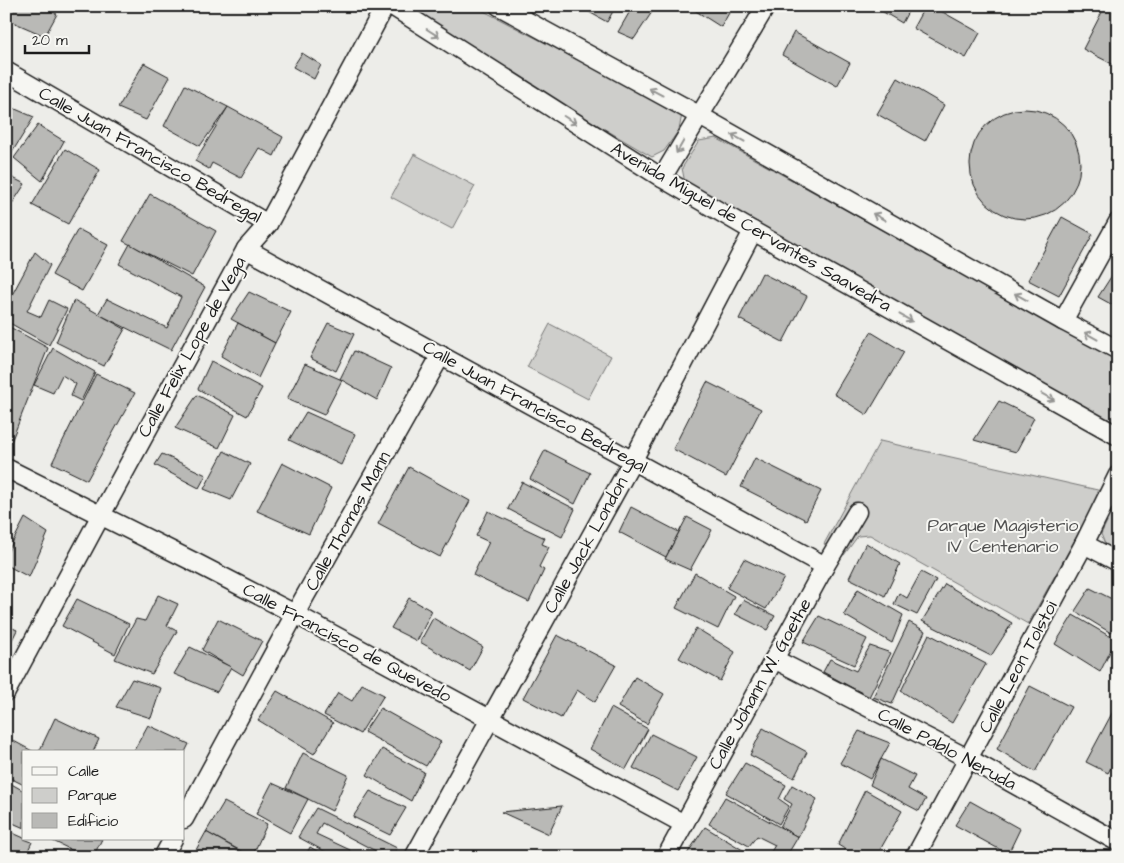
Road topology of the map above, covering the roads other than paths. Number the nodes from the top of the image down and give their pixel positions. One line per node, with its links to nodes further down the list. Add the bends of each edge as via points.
1 (385, 6): 9 (street, Calle Felix Lope de Vega)
2 (392, 6): 7 (street, Avenida Miguel de Cervantes Saavedra, one-way to 7)
3 (499, 6): 6 (street, one-way to 3)
4 (766, 6): 6 (street)
5 (6, 71): 9 (street, Calle Juan Francisco Bedregal)
6 (698, 116): 7 (street, one-way to 7); 12 (street, one-way to 6)
7 (662, 178): 10 (street, Avenida Miguel de Cervantes Saavedra)
8 (1118, 222): 12 (street)
9 (268, 224): 11 (street, Calle Felix Lope de Vega)
10 (752, 231): 15 (street, Avenida Miguel de Cervantes Saavedra, one-way to 15); 16 (street, Calle Jack London)
11 (246, 248): 14 (street, Calle Juan Francisco Bedregal); 20 (street, Calle Felix Lope de Vega)
12 (1063, 321): 13 (street, one-way to 12)
13 (1118, 350)
14 (441, 355): 16 (street, Calle Juan Francisco Bedregal); 24 (street, Calle Thomas Mann)
15 (1118, 436)
16 (633, 460): 23 (street, Calle Juan Francisco Bedregal); 27 (street, Calle Jack London)
17 (6, 468): 20 (street, Calle Francisco de Quevedo)
18 (1118, 475): 21 (street, Calle Leon Tolstoi)
19 (858, 512): 23 (street, Calle Johann W. Goethe)
20 (101, 515): 24 (street, Calle Francisco de Quevedo); 26 (street, Calle Felix Lope de Vega)
21 (1084, 544): 22 (street); 28 (street, Calle Leon Tolstoi)
22 (1118, 562)
23 (825, 566): 25 (street, Calle Johann W. Goethe)
24 (295, 614): 27 (street, Calle Francisco de Quevedo); 29 (street, Calle Thomas Mann)
25 (774, 659): 28 (street, Calle Pablo Neruda); 30 (street, Calle Johann W. Goethe)
26 (6, 692)
27 (489, 719): 30 (street, Calle Francisco de Quevedo); 34 (street, Calle Jack London)
28 (968, 759): 32 (street, Calle Pablo Neruda); 36 (street, Calle Leon Tolstoi)
29 (185, 817)
30 (684, 824): 35 (street, Calle Johann W. Goethe)
31 (172, 840): 33 (street)
32 (1118, 842)
33 (163, 857)
34 (414, 857)
35 (666, 857)
36 (915, 857)

